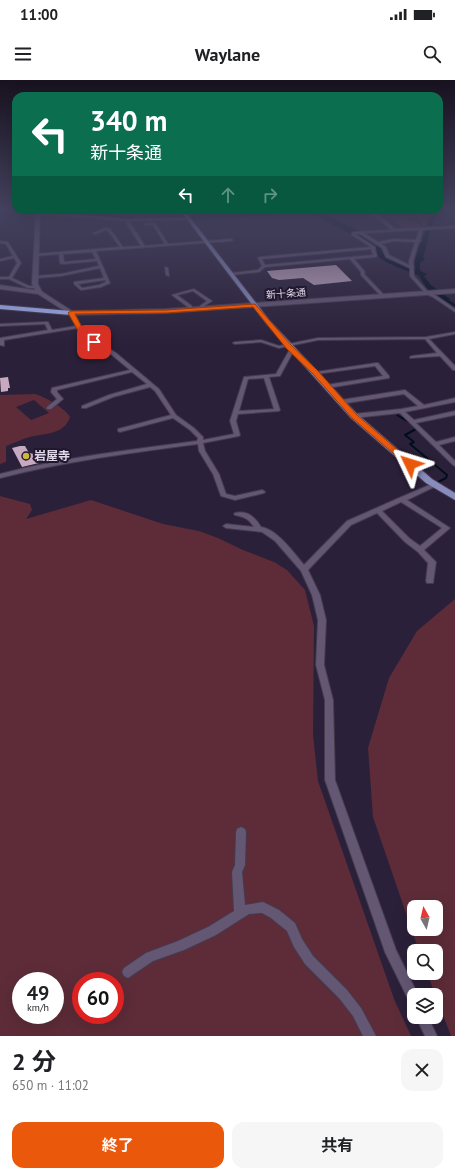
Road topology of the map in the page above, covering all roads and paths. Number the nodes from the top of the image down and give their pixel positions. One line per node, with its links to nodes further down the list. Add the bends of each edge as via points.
1 (36, 255): 2 (street); 22 (street)
2 (41, 255)
3 (62, 255): 14 (street, via 62,263)
4 (96, 255): 14 (street)
5 (216, 255): 20 (main road)
6 (298, 255): 16 (street, via 260,258)
7 (317, 255): 15 (street)
8 (375, 255): 12 (street)
9 (387, 255): 18 (street)
10 (413, 255): 18 (street)
11 (15, 257): 13 (street); 24 (street, via 19,263)
12 (351, 258): 15 (street); 30 (street)
13 (0, 260)
14 (98, 260): 17 (street)
15 (322, 260): 16 (street)
16 (264, 266): 20 (street, via 259,271)
17 (101, 267): 22 (street); 25 (street)
18 (411, 267): 29 (street, via 412,276)
19 (166, 268): 21 (street)
20 (231, 274): 32 (main road)
21 (168, 275)
22 (36, 277): 27 (street)
23 (0, 278): 24 (street)
24 (10, 278): 27 (street)
25 (106, 279): 25 (street, via 90,281 75,283 81,289 108,284)
26 (0, 287): 27 (main road)
27 (37, 290): 31 (main road)
28 (451, 292): 29 (main road, 新十条通)
29 (429, 293): 30 (main road, 新十条通); 37 (street)
30 (383, 296): 32 (main road, 新十条通)
31 (52, 301): 34 (highway, via 46,306); 38 (main road)
32 (255, 305): 35 (main road, 新十条通); 47 (main road)
33 (0, 307): 34 (highway)
34 (30, 309): 38 (highway)
35 (203, 309): 36 (main road, 新十条通); 36 (street, via 202,306 210,300 194,290 174,295 190,307)
36 (190, 310): 38 (main road, 新十条通)
37 (455, 311)
38 (71, 313): 39 (highway); 41 (street)
39 (0, 315)
40 (0, 325): 42 (street, via 46,323)
41 (78, 328): 42 (street); 51 (street)
42 (51, 332): 46 (street, via 2,339)
43 (455, 333): 44 (street)
44 (426, 338): 47 (street, via 318,339 305,341); 48 (street)
45 (236, 343): 47 (street, via 261,341)
46 (2, 345)
47 (290, 348): 52 (main road); 53 (street, via 278,375)
48 (442, 354): 49 (street); 50 (street)
49 (412, 357)
50 (455, 369)
51 (134, 370): 54 (street); 60 (street, via 54,389 60,399)
52 (316, 373): 55 (main road); 55 (street, via 376,364 387,377)
53 (266, 377): 63 (street, via 246,378); 63 (street, via 277,410)
54 (150, 385): 58 (street); 64 (street, via 157,390)
55 (328, 386): 57 (main road)
56 (455, 400): 59 (street)
57 (341, 402): 59 (street, via 405,392); 65 (main road)
58 (84, 407)
59 (423, 407): 61 (street)
60 (49, 408)
61 (401, 411): 65 (street); 66 (street)
62 (455, 413): 66 (street)
63 (235, 414): 69 (street, via 233,421 237,435)
64 (174, 416): 67 (street); 69 (street, via 192,429 201,438)
65 (354, 416): 73 (main road)
66 (413, 422): 70 (street)
67 (120, 430)
68 (455, 439): 70 (street)
69 (200, 442): 72 (street, via 66,462); 74 (street, via 223,495 235,498)
70 (434, 444): 71 (street)
71 (455, 464)
72 (0, 476)
73 (434, 485): 75 (main road); 76 (street)
74 (262, 492)
75 (455, 497)
76 (401, 499): 77 (street); 81 (street, via 447,528)
77 (378, 510): 81 (street); 82 (street, via 348,523)
78 (237, 514): 80 (street, via 244,514 253,520)
79 (226, 526): 80 (street)
80 (258, 529): 82 (street, via 277,539)
81 (420, 550): 83 (street, via 432,562)
82 (304, 570): 87 (street, via 316,595 322,620 320,665 329,700 330,780 391,952)
83 (430, 581)
84 (241, 832): 85 (street, via 240,866 237,872)
85 (240, 912): 86 (street, via 212,931 150,957); 90 (street, via 263,907 291,927 309,960 343,994 357,1012)
86 (128, 972)
87 (409, 988)
88 (424, 1024): 89 (street)
89 (428, 1034)
90 (370, 1036)

